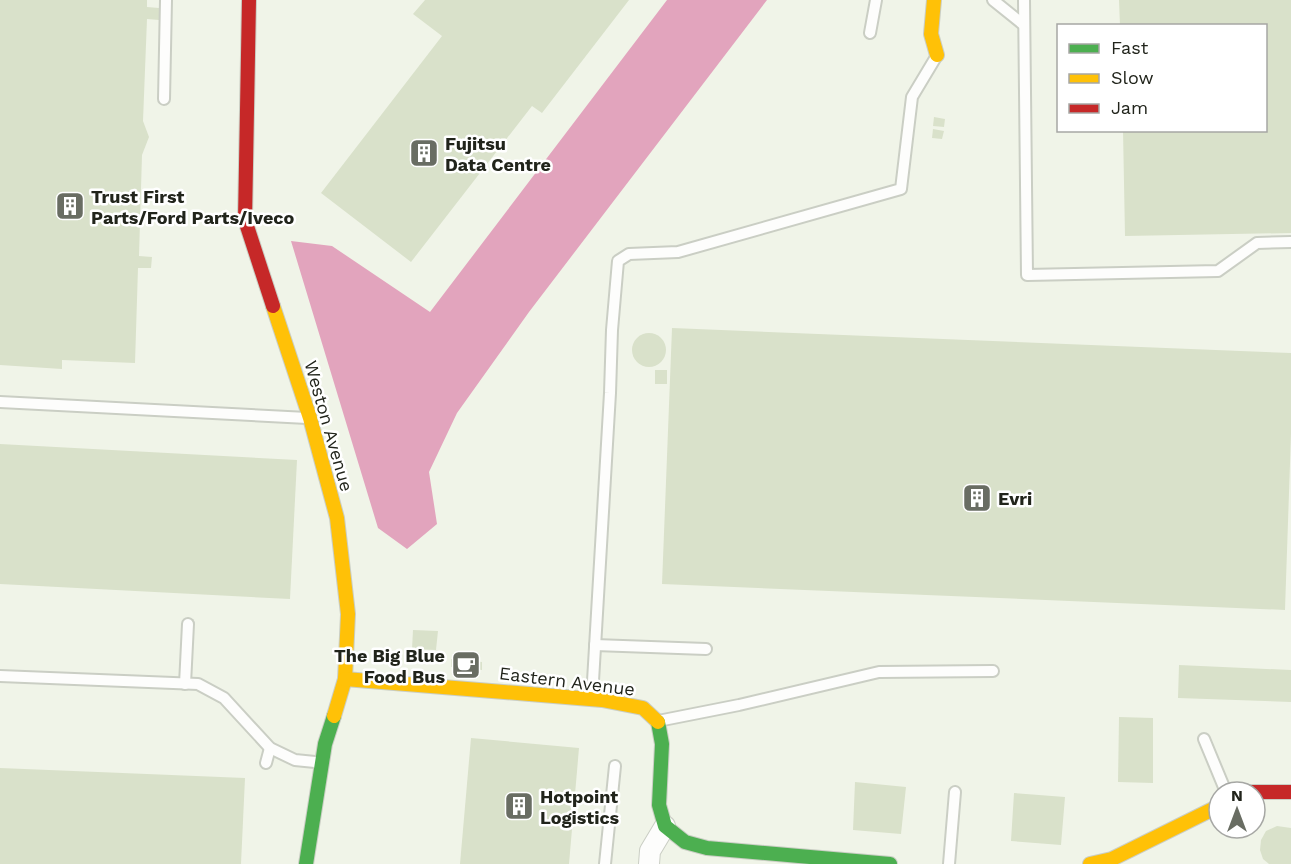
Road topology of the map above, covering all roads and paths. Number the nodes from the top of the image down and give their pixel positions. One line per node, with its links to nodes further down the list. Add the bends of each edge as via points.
1 (166, 0): 10 (lane)
2 (249, 0): 13 (street, Weston Avenue, via 245,220)
3 (876, 0): 8 (lane)
4 (934, 0): 9 (street, via 931,34)
5 (993, 0): 7 (lane)
6 (1024, 0): 7 (lane)
7 (1024, 25): 11 (lane, via 1027,275 1218,271 1257,243)
8 (870, 33)
9 (937, 56): 15 (lane, via 912,96 901,189 678,252 629,254 618,261)
10 (164, 99)
11 (1291, 242)
12 (0, 402): 13 (lane)
13 (310, 418): 19 (street, Weston Avenue, via 337,518 348,614)
14 (188, 624): 20 (lane)
15 (595, 645): 16 (lane); 21 (lane)
16 (706, 649)
17 (993, 671): 22 (lane, via 879,672)
18 (0, 676): 20 (lane)
19 (345, 679): 21 (street, Eastern Avenue); 26 (street, Weston Avenue)
20 (185, 684): 24 (lane, via 198,684 224,698)
21 (592, 699): 22 (street, Eastern Avenue, via 643,708)
22 (658, 721): 33 (street, via 662,744 660,806)
23 (1204, 739): 28 (lane)
24 (270, 748): 25 (lane); 26 (lane, via 295,760)
25 (267, 763)
26 (322, 766): 34 (street, Weston Avenue)
27 (615, 766): 35 (lane)
28 (1221, 780)
29 (955, 792): 38 (lane)
30 (1267, 792): 31 (street)
31 (1291, 792)
32 (1207, 812): 39 (street, via 1112,859)
33 (665, 826): 36 (street, via 650,851); 37 (street, via 685,843 707,848)
34 (306, 864)
35 (605, 864)
36 (649, 864)
37 (890, 864)
38 (949, 864)
39 (1090, 864)

